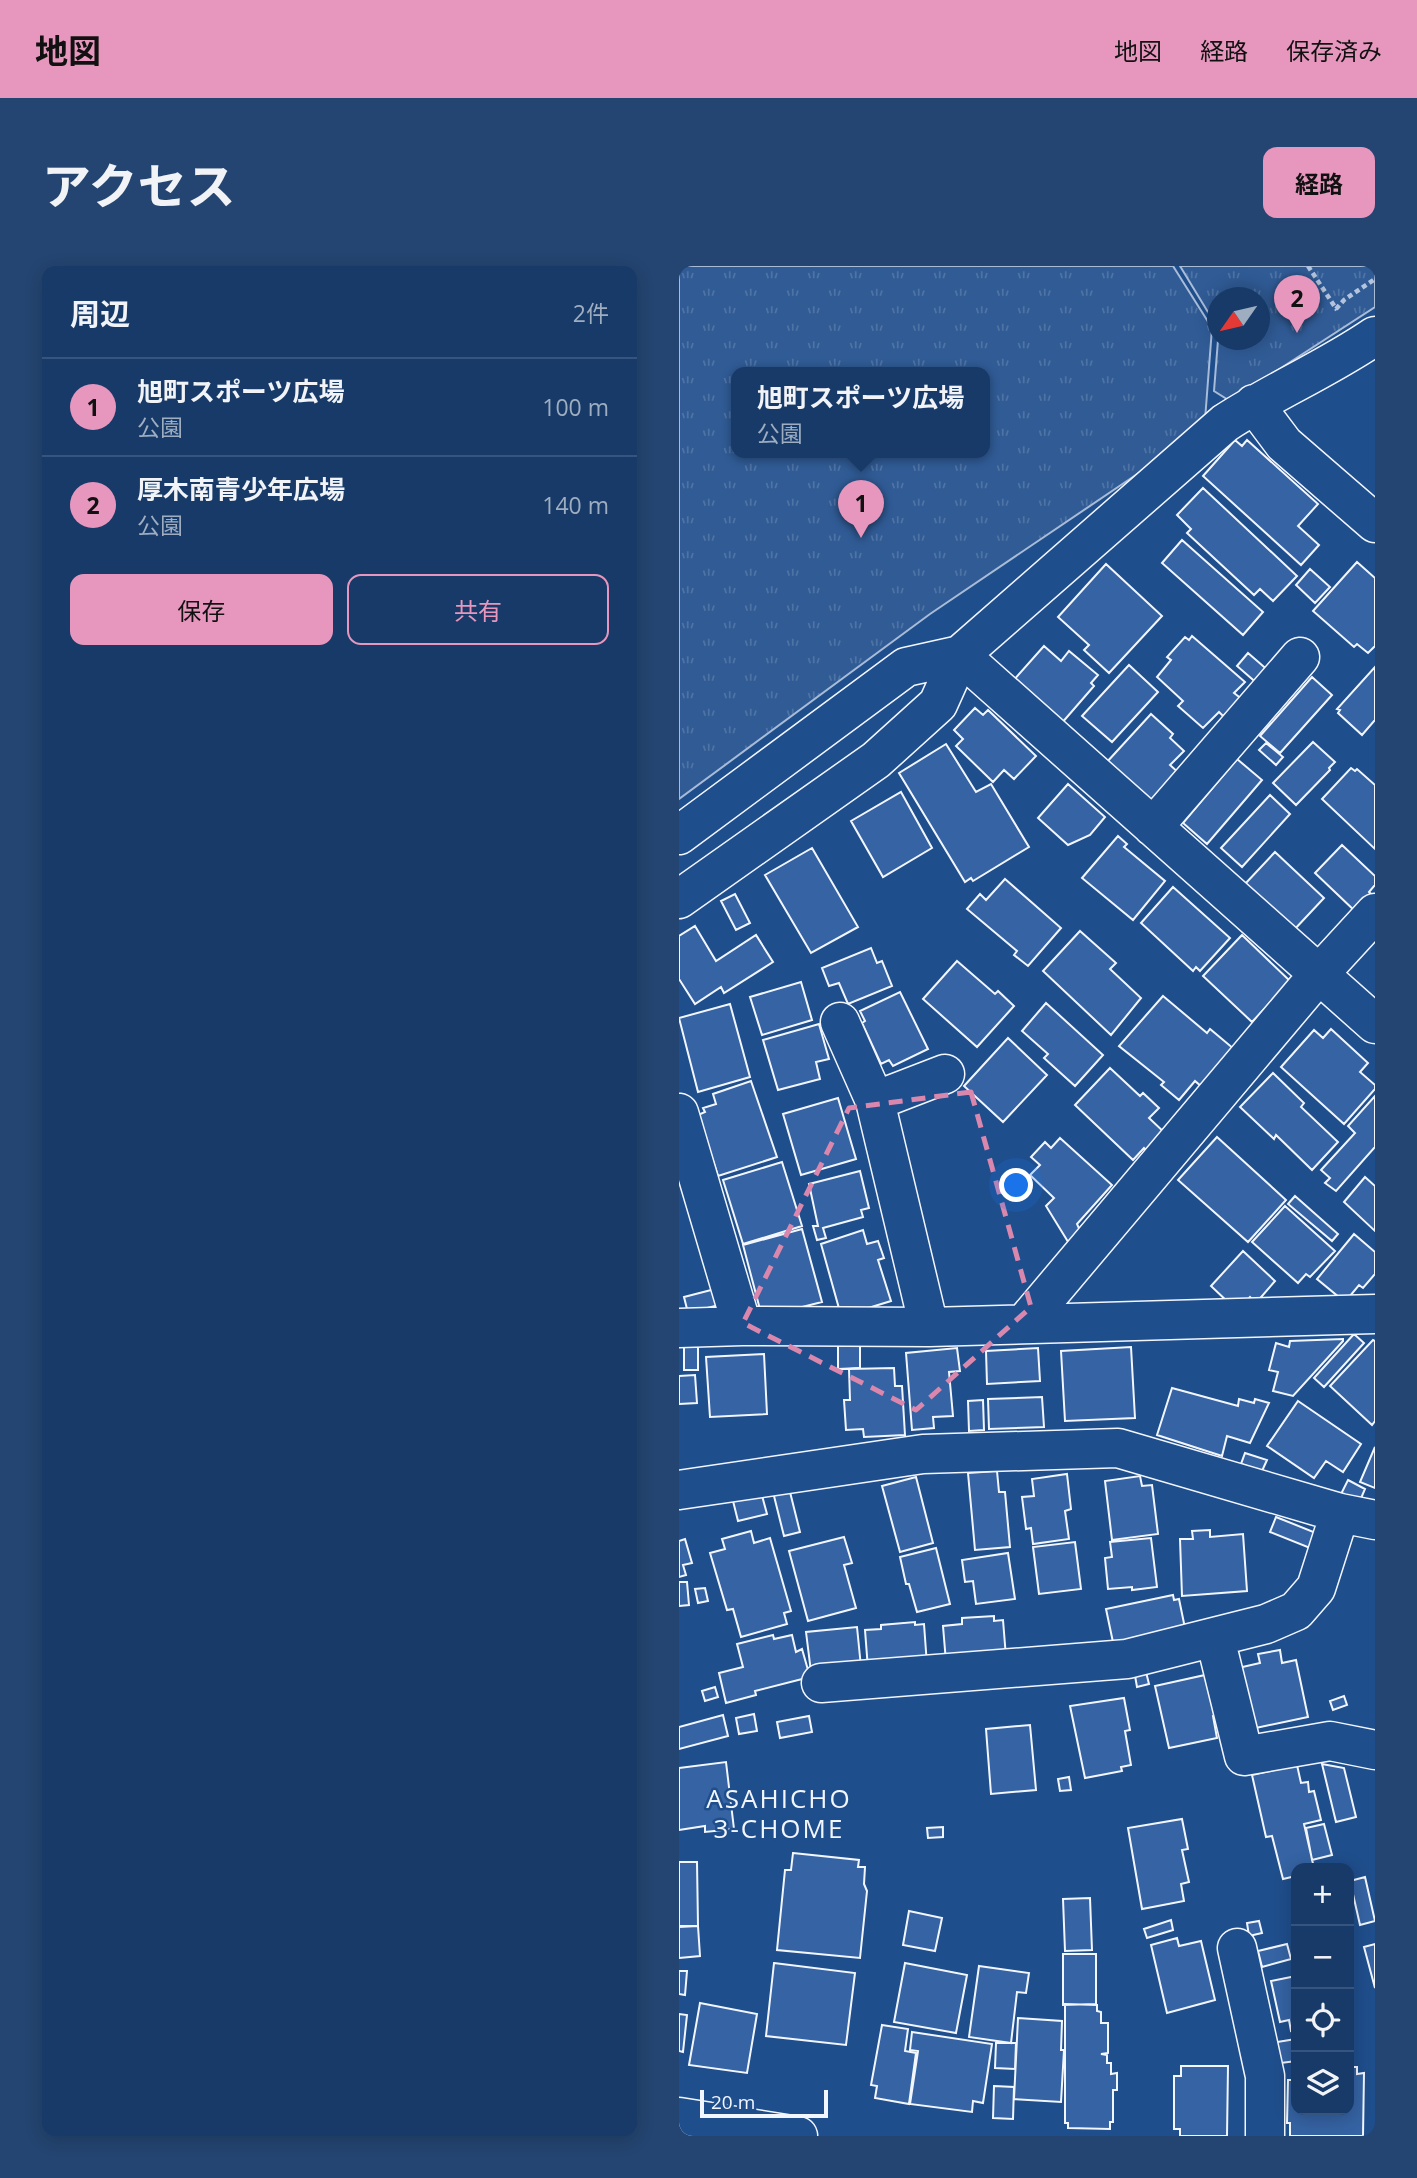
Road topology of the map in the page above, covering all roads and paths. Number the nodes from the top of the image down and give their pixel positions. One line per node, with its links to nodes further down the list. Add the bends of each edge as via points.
1 (1308, 266): 2 (path)
2 (1369, 341): 3 (street)
3 (1254, 404): 4 (street, via 1284,444); 5 (street, via 1225,423)
4 (1375, 523)
5 (960, 655): 7 (street); 8 (street, via 906,667); 9 (street, via 938,705 876,760)
6 (1300, 657): 7 (street)
7 (1153, 827): 11 (street)
8 (679, 835)
9 (679, 899)
10 (1375, 913): 11 (street)
11 (1319, 974): 13 (street); 18 (street)
12 (839, 1022): 15 (street)
13 (1375, 1024)
14 (945, 1074): 15 (street)
15 (875, 1101): 20 (street)
16 (679, 1113): 19 (street)
17 (1375, 1314): 18 (street)
18 (1024, 1324): 20 (street)
19 (742, 1326): 20 (street); 21 (street)
20 (929, 1327)
21 (679, 1328)
22 (679, 1490): 23 (street, via 923,1454 1118,1448)
23 (1357, 1517): 24 (street, via 1316,1588 1296,1611)
24 (1215, 1638): 25 (street, via 1127,1659); 26 (street, via 1244,1756 1330,1741)
25 (821, 1683)
26 (1375, 1750)
27 (1237, 1948): 30 (street, via 1265,2076)
28 (679, 2117): 29 (street)
29 (798, 2136)
30 (1265, 2136)

